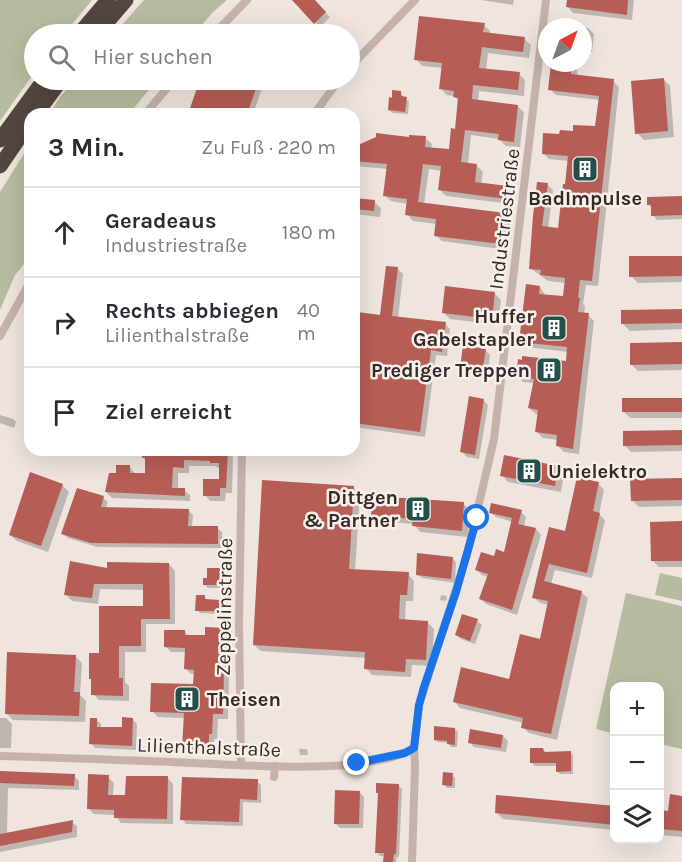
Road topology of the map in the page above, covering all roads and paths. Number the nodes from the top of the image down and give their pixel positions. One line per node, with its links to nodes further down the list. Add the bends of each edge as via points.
1 (108, 0): 6 (highway)
2 (126, 0): 7 (highway)
3 (247, 0): 8 (street)
4 (416, 0): 9 (street)
5 (546, 0): 23 (street, Industriestraße, via 494,439 467,555 419,705)
6 (88, 24)
7 (106, 24)
8 (224, 24)
9 (360, 57)
10 (37, 90): 18 (highway)
11 (54, 90): 14 (highway)
12 (165, 90): 15 (street)
13 (332, 90): 16 (street)
14 (40, 108)
15 (150, 108)
16 (318, 108)
17 (24, 131): 19 (highway)
18 (0, 140)
19 (0, 166)
20 (24, 293): 21 (street)
21 (0, 336)
22 (242, 456): 25 (street, Zeppelinstraße)
23 (414, 748): 26 (street, Lilienthalstraße, via 357,763); 28 (street, Industriestraße)
24 (0, 756): 25 (street, Lilienthalstraße)
25 (240, 764): 26 (street, Lilienthalstraße)
26 (275, 766): 27 (street)
27 (274, 777)
28 (412, 862)

